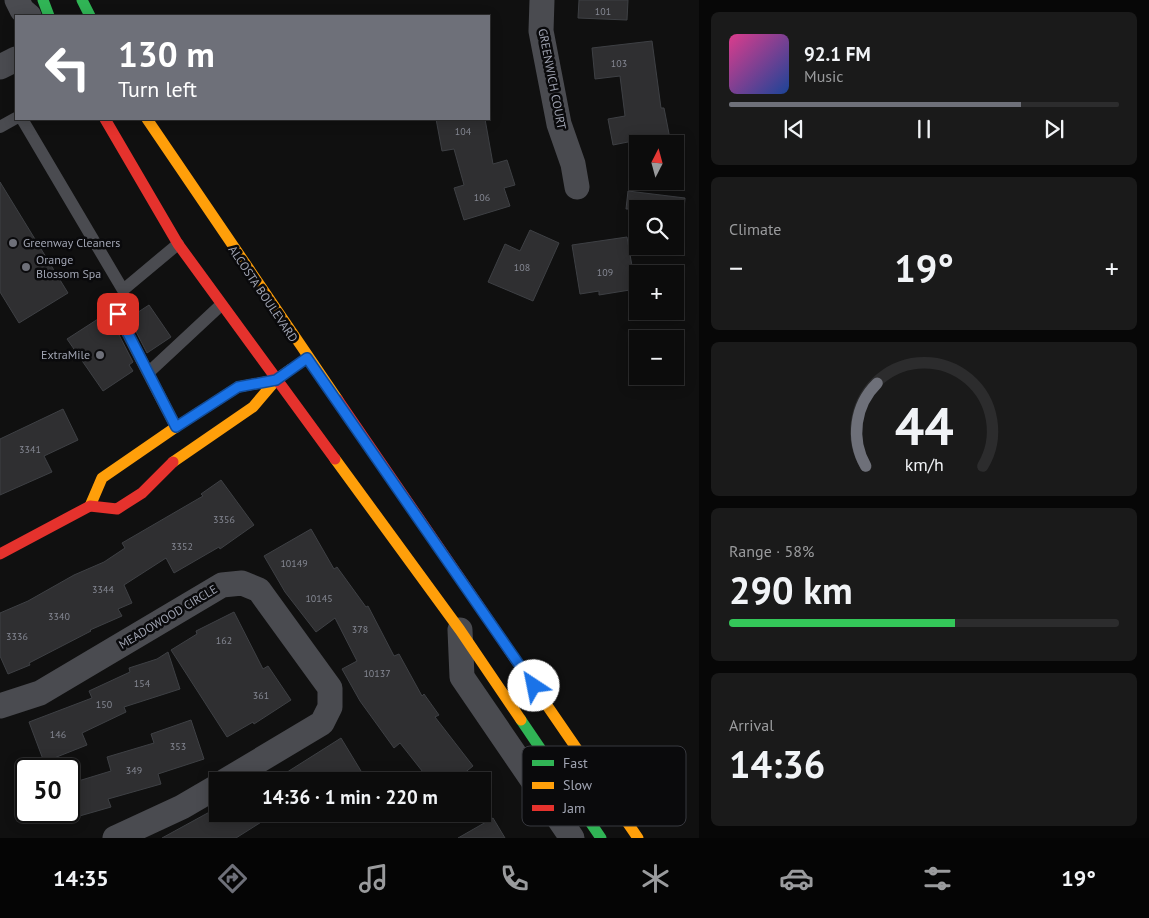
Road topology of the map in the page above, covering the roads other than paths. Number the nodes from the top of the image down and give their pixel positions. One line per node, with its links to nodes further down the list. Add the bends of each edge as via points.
1 (17, 0): 5 (street)
2 (43, 0): 6 (main road)
3 (82, 0): 7 (main road)
4 (542, 0): 15 (street, GREENWICH COURT, via 540,31)
5 (28, 15)
6 (49, 15)
7 (90, 15)
8 (15, 60): 9 (street)
9 (0, 67)
10 (15, 119): 14 (lane)
11 (23, 120): 16 (lane, via 123,290)
12 (106, 120): 16 (main road)
13 (148, 120): 19 (main road, ALCOSTA BOULEVARD)
14 (0, 127)
15 (576, 187)
16 (178, 244): 18 (main road)
17 (110, 299): 20 (lane)
18 (221, 305): 20 (lane); 21 (main road)
19 (307, 358): 21 (main road); 28 (main road, ALCOSTA BOULEVARD)
20 (148, 373): 22 (lane)
21 (276, 380): 22 (main road, via 238,387); 23 (main road, via 253,407 171,464 142,492 117,509); 25 (main road)
22 (176, 427): 23 (main road, via 102,478)
23 (90, 506): 24 (main road)
24 (0, 554)
25 (460, 630): 27 (main road); 29 (street, via 462,677)
26 (0, 706): 30 (street, MEADOWOOD CIRCLE, via 40,693 222,585 242,583 259,590 330,688 330,707 322,723)
27 (539, 746)
28 (575, 746)
29 (522, 765)
30 (240, 772)
31 (209, 791): 35 (street)
32 (564, 826): 36 (street)
33 (593, 826): 37 (main road)
34 (630, 826): 38 (main road, ALCOSTA BOULEVARD)
35 (115, 838)
36 (572, 838)
37 (601, 838)
38 (638, 838)

